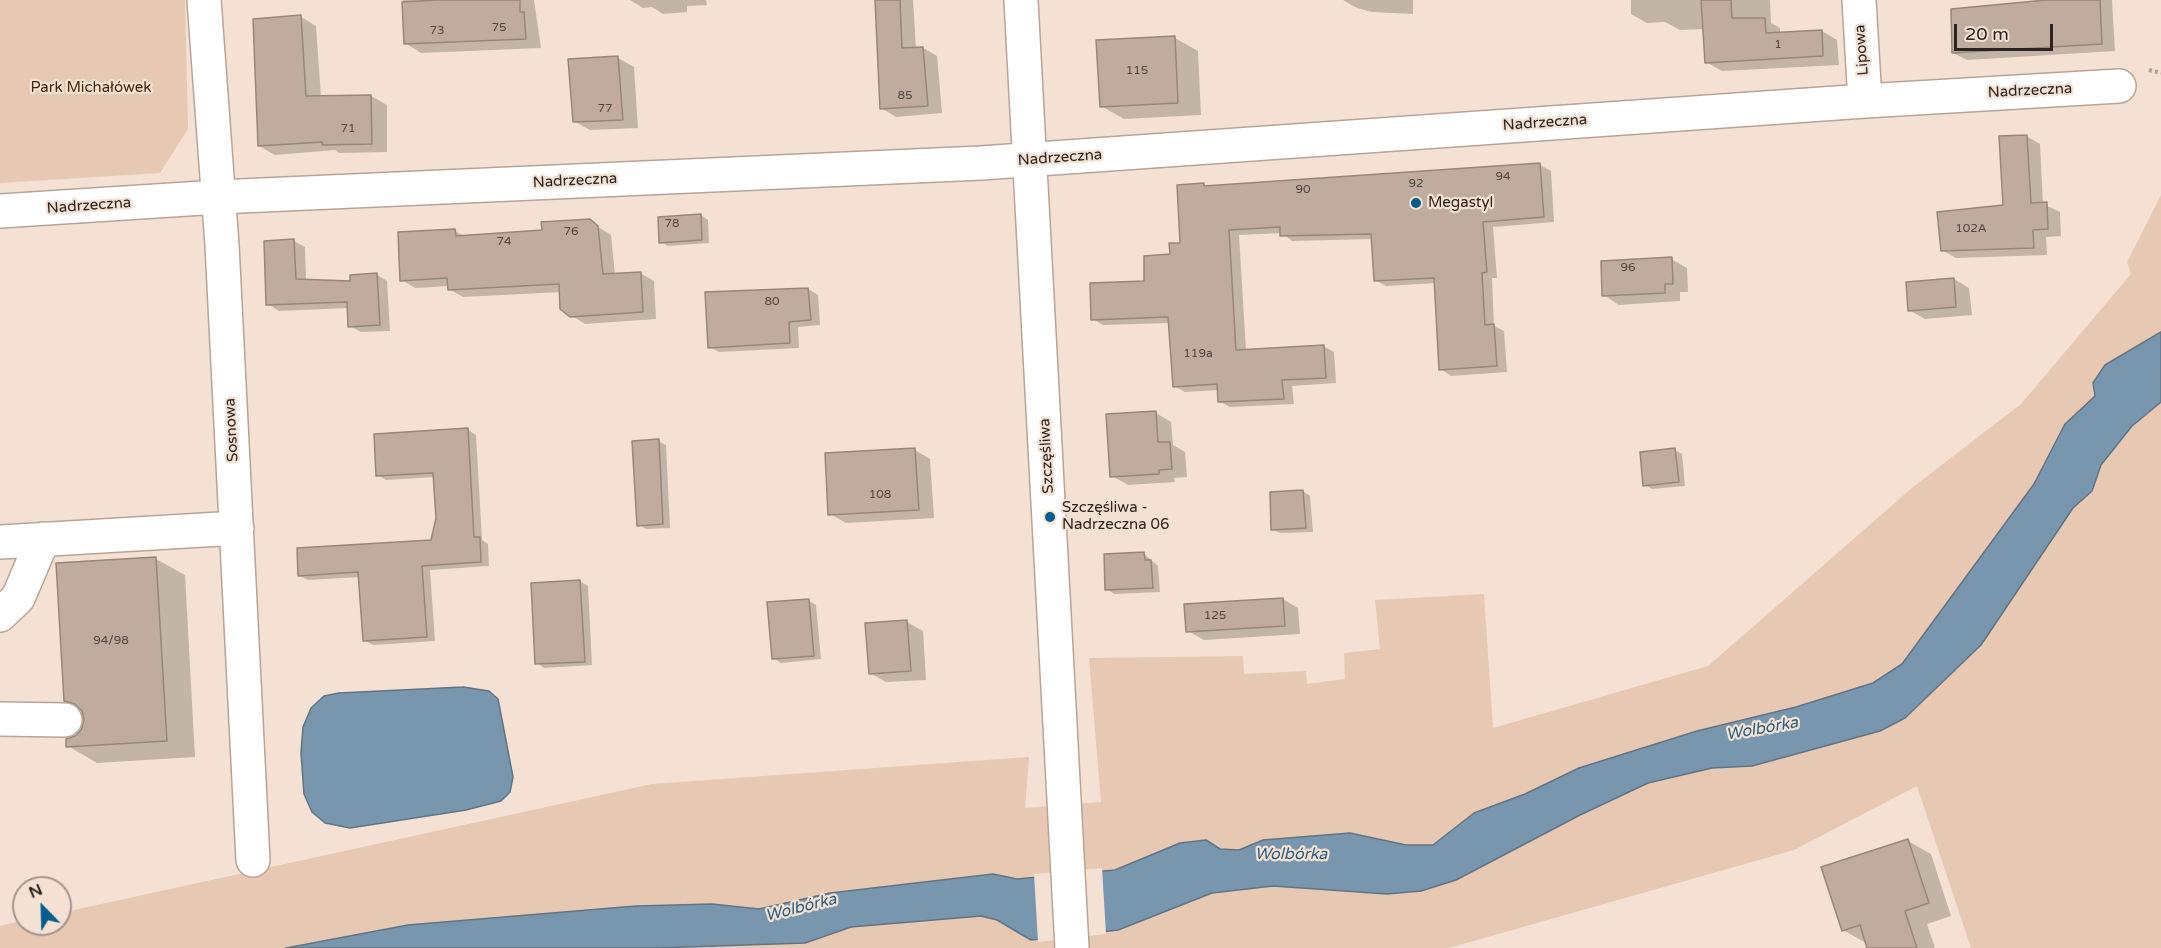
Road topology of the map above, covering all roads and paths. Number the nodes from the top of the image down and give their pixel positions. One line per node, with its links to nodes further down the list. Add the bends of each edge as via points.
1 (204, 0): 7 (street, Sosnowa)
2 (1021, 0): 6 (street, Szczęśliwa)
3 (1859, 0): 5 (street, Lipowa)
4 (2119, 86): 5 (street, Nadrzeczna)
5 (1865, 101): 6 (street, Nadrzeczna)
6 (1030, 160): 7 (street, Nadrzeczna); 16 (street, Szczęśliwa)
7 (218, 197): 8 (street, Nadrzeczna); 9 (street, Sosnowa)
8 (0, 211)
9 (237, 528): 10 (street); 15 (street, Sosnowa)
10 (43, 539): 11 (street); 12 (street, via 18,598)
11 (0, 542)
12 (0, 615)
13 (0, 719): 14 (street)
14 (65, 720)
15 (253, 860)
16 (1072, 948)

